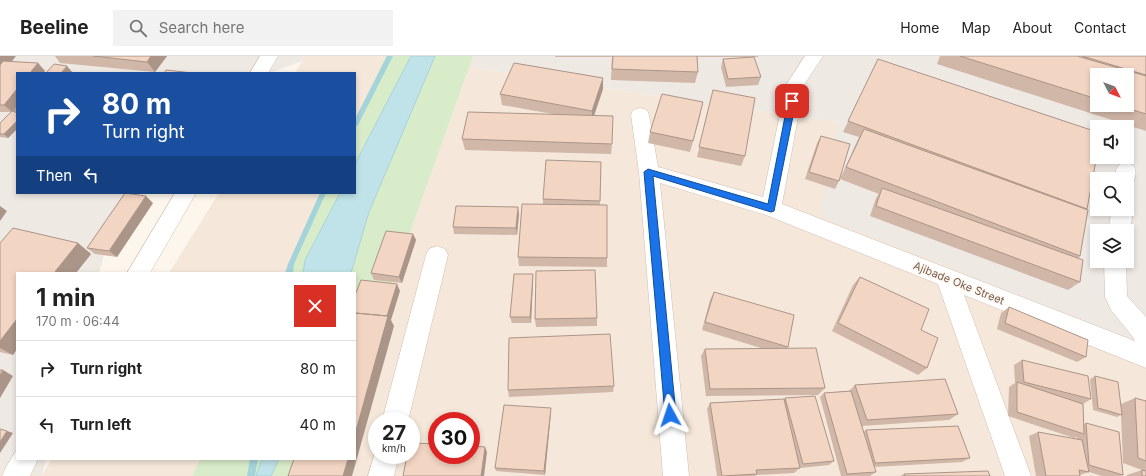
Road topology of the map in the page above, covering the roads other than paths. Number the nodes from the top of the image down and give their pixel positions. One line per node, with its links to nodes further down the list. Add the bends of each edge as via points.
1 (269, 56): 3 (street)
2 (814, 56): 7 (street, via 795,85)
3 (260, 72)
4 (640, 115): 5 (street)
5 (648, 172): 7 (street, Ajibade Oke Street); 19 (street)
6 (185, 194): 10 (street)
7 (771, 208): 11 (street, Ajibade Oke Street)
8 (437, 254): 14 (street)
9 (1115, 268): 12 (street, via 1116,297 1144,332)
10 (139, 272)
11 (947, 278): 13 (street, Ajibade Oke Street); 20 (street)
12 (1146, 340)
13 (1146, 357)
14 (397, 412)
15 (24, 460): 17 (street)
16 (384, 464): 18 (street)
17 (14, 476)
18 (381, 476)
19 (676, 476)
20 (1018, 476)

